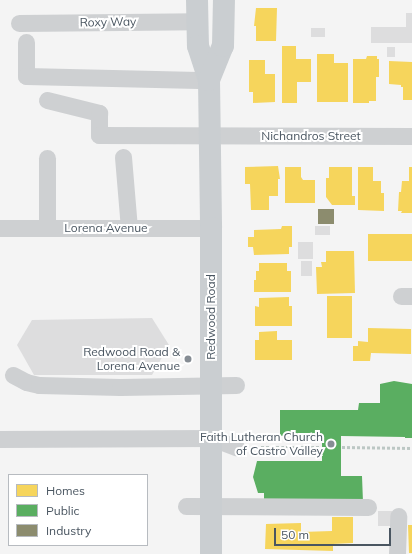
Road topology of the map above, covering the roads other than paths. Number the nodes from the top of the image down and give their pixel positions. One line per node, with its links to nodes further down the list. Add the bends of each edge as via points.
1 (224, 0): 5 (main road, Redwood Road, via 223,46)
2 (197, 10): 3 (street, Roxy Way); 5 (main road, Redwood Road, via 198,46)
3 (19, 23)
4 (26, 42): 5 (street, via 26,76)
5 (209, 80): 7 (main road, Redwood Road)
6 (47, 100): 7 (street, Nichandros Street, via 98,113 99,135)
7 (210, 135): 8 (street, Nichandros Street); 14 (main road, Redwood Road)
8 (412, 136)
9 (123, 157): 13 (street)
10 (47, 158): 12 (street)
11 (0, 228): 12 (street, Lorena Avenue)
12 (47, 228): 13 (street, Lorena Avenue)
13 (129, 228): 14 (street, Lorena Avenue)
14 (211, 228): 16 (main road, Redwood Road)
15 (13, 376): 16 (street, via 39,385 120,387)
16 (211, 384): 17 (street); 18 (main road, Redwood Road)
17 (236, 385)
18 (212, 438): 19 (street); 20 (street); 21 (main road, Redwood Road)
19 (0, 439)
20 (236, 447)
21 (211, 505): 22 (street); 23 (street); 25 (main road, Redwood Road)
22 (186, 506)
23 (368, 507)
24 (398, 516): 26 (street)
25 (211, 554)
26 (397, 554)

